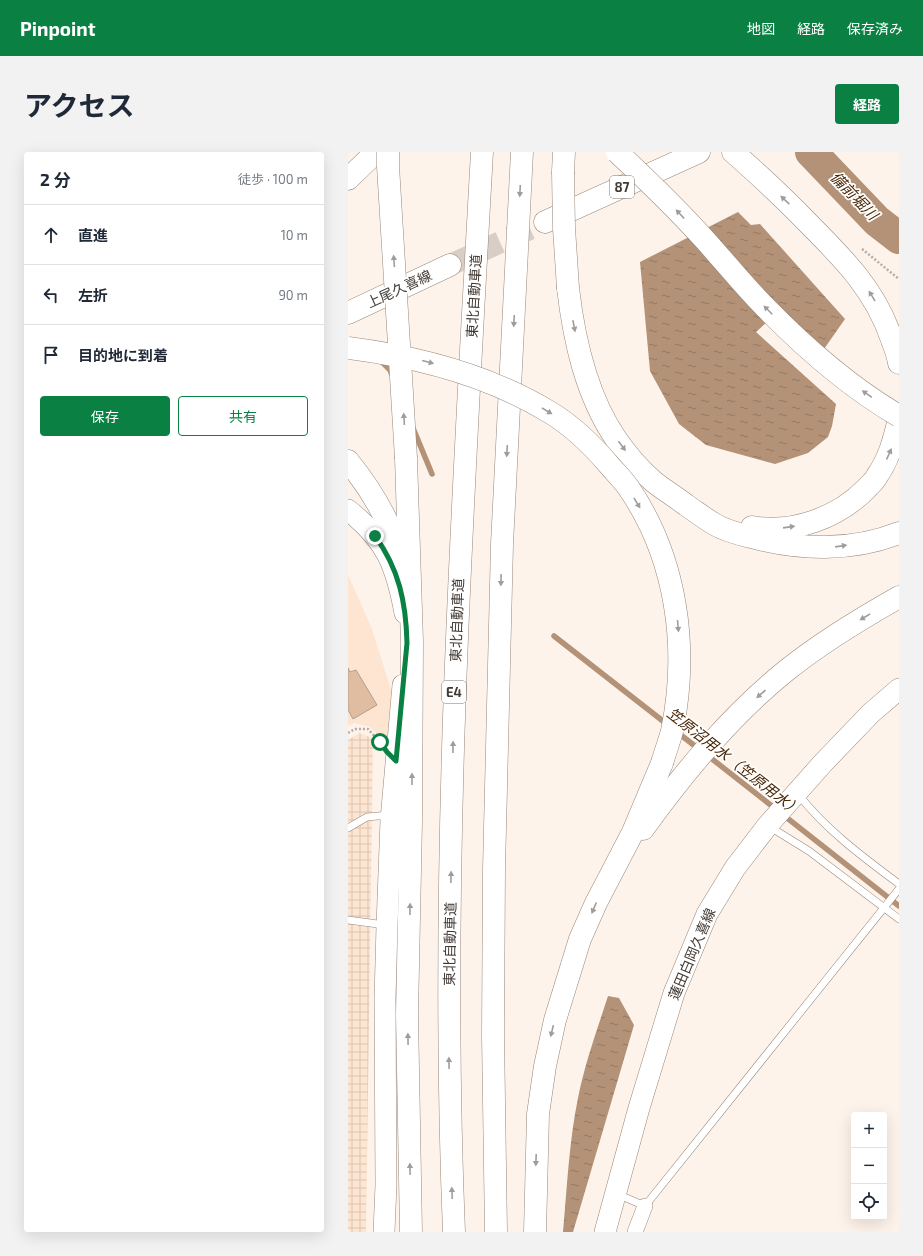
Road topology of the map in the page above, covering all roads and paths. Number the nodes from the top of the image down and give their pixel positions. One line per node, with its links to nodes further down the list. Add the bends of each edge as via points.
1 (376, 152): 9 (main road)
2 (388, 152): 22 (main road, one-way to 2, bridge, via 406,458)
3 (482, 152): 41 (main road, 東北自動車道 / E4, one-way to 3, via 448,1035 454,697 462,502)
4 (522, 152): 42 (main road, one-way to 42, via 501,559 494,877)
5 (617, 152): 15 (main road, one-way to 5, bridge, via 862,391 787,329 670,202)
6 (699, 152): 10 (main road, 87)
7 (733, 152): 14 (main road, one-way to 7, via 889,331 864,283 792,206)
8 (563, 162): 19 (main road, one-way to 19, bridge, via 564,228 573,326 584,368 598,405 616,438 640,468 654,482)
9 (348, 179)
10 (545, 222)
11 (450, 265): 12 (main road, 上尾久喜線)
12 (348, 313)
13 (348, 348): 30 (main road, one-way to 30, bridge, via 451,368 521,396 581,435 628,487 646,517 672,584 680,658 678,699 662,763 633,832)
14 (899, 363)
15 (899, 416)
16 (899, 419): 19 (main road, one-way to 16, via 740,526 774,529 805,524 832,514 857,498 877,477 891,452)
17 (348, 461): 22 (main road, via 362,478 394,536)
18 (348, 510): 25 (street, via 375,536 387,552 401,589 407,643)
19 (697, 512): 20 (main road, one-way to 20, via 714,524 738,534 799,547 859,544)
20 (899, 533)
21 (899, 598): 30 (main road, one-way to 30, via 823,643 787,670 750,704 718,735 682,777)
22 (410, 610): 39 (main road, one-way to 22, via 407,1014 411,821)
23 (899, 689): 26 (street, 蓮田白岡久喜線, via 871,713)
24 (348, 733): 25 (path, via 355,729 368,729)
25 (396, 761): 27 (street)
26 (797, 793): 28 (street, 蓮田白岡久喜線); 31 (lane, via 810,810 854,850)
27 (391, 815): 29 (lane, via 367,818); 36 (street)
28 (768, 825): 33 (lane, via 809,851); 37 (street, 蓮田白岡久喜線, via 735,868 707,914 674,994)
29 (348, 828)
30 (611, 874): 43 (main road, one-way to 43, via 580,939 544,1066 538,1114)
31 (899, 884)
32 (899, 889): 33 (lane)
33 (884, 907): 34 (lane); 38 (lane)
34 (899, 919)
35 (348, 920): 36 (lane)
36 (387, 926): 40 (street)
37 (615, 1193): 38 (lane); 44 (street, 蓮田白岡久喜線)
38 (645, 1206): 45 (street)
39 (411, 1227)
40 (384, 1232)
41 (454, 1232)
42 (496, 1232)
43 (535, 1232)
44 (606, 1232)
45 (636, 1232)

